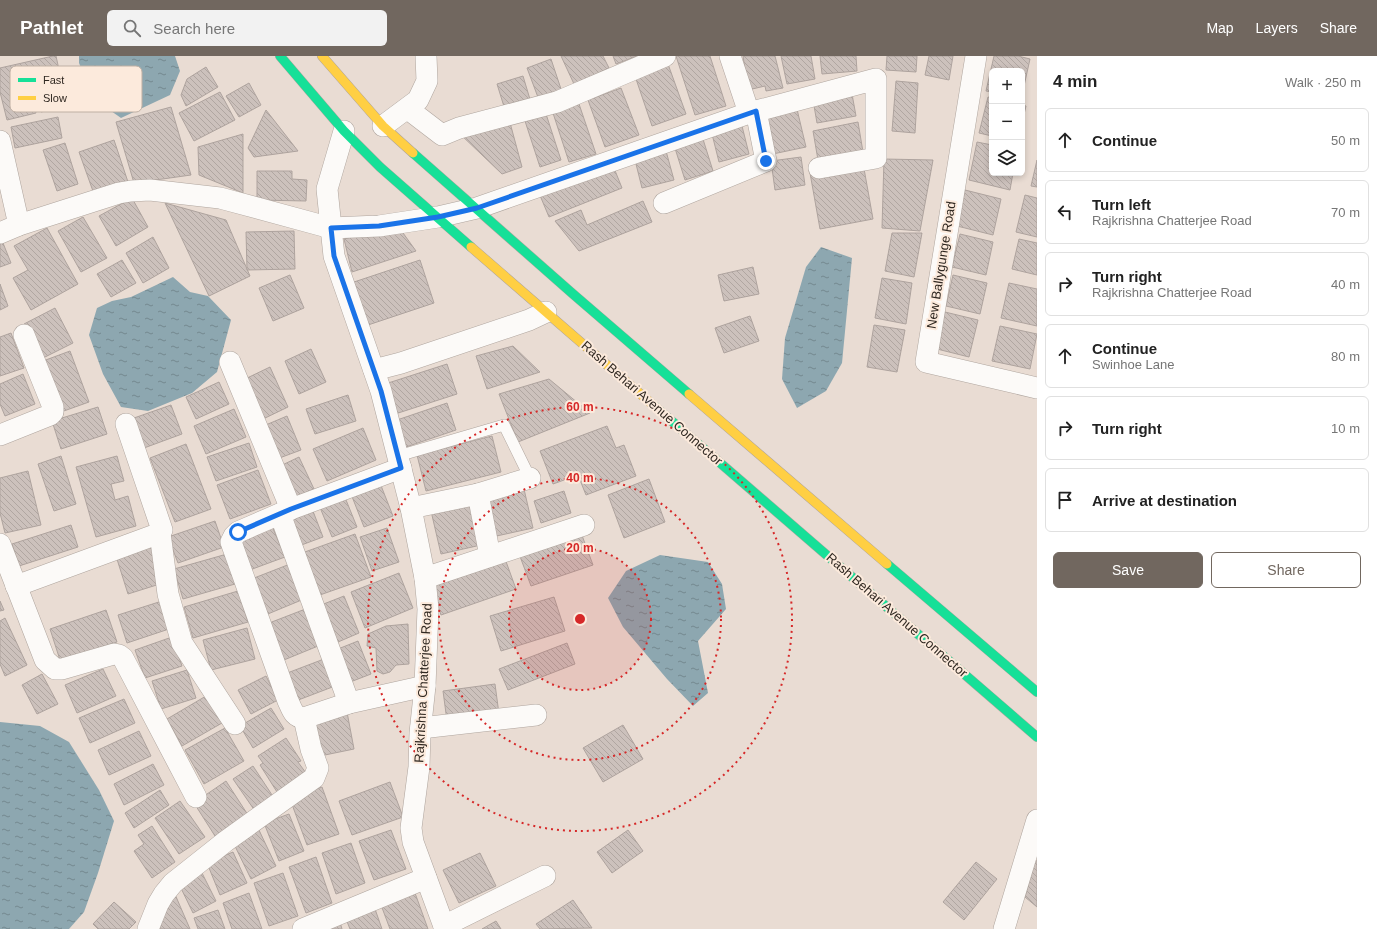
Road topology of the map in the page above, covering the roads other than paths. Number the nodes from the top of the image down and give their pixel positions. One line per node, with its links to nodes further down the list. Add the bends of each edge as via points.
1 (280, 56): 10 (main road, Rash Behari Avenue Connector)
2 (322, 56): 9 (main road)
3 (426, 56): 7 (street, via 427,81 418,100)
4 (665, 56): 7 (street, via 557,102 459,128 442,135)
5 (730, 56): 8 (street)
6 (976, 56): 22 (street, New Ballygunge Road, via 926,362)
7 (408, 109): 9 (street)
8 (753, 112): 12 (street, via 876,79 876,158); 13 (street, via 766,161); 14 (street)
9 (382, 126): 14 (main road)
10 (344, 131): 15 (main road, Rash Behari Avenue Connector, via 380,167); 16 (street, Rajkrishna Chatterjee Road, via 327,189)
11 (0, 141): 17 (street)
12 (819, 168)
13 (664, 203)
14 (477, 208): 15 (street); 37 (main road, via 573,294)
15 (438, 217): 16 (street, via 379,226); 18 (main road, Rash Behari Avenue Connector)
16 (331, 228): 17 (street, via 220,198 150,190 119,193); 21 (street, Rajkrishna Chatterjee Road, via 334,256)
17 (9, 229)
18 (546, 312): 21 (street, via 514,325); 43 (main road, Rash Behari Avenue Connector)
19 (24, 335): 24 (street, via 53,412)
20 (230, 362): 29 (street)
21 (374, 370): 25 (street, Rajkrishna Chatterjee Road)
22 (1037, 388)
23 (126, 424): 31 (street, via 162,530)
24 (0, 435)
25 (399, 462): 26 (lane, via 504,424); 28 (street, Rajkrishna Chatterjee Road); 29 (street)
26 (530, 478): 27 (street)
27 (478, 494): 28 (street); 33 (street)
28 (411, 508): 34 (street, Rajkrishna Chatterjee Road)
29 (286, 512): 38 (street); 40 (street, via 238,532 231,542 288,701 295,715)
30 (584, 525): 33 (street)
31 (160, 533): 35 (street); 41 (street, via 168,594 182,643)
32 (0, 544): 35 (street)
33 (490, 556): 34 (street)
34 (425, 578): 36 (street, Rajkrishna Chatterjee Road, via 428,609)
35 (16, 586): 44 (street, via 45,660 55,669 114,654 123,658)
36 (425, 686): 38 (street); 42 (street, Rajkrishna Chatterjee Road)
37 (1037, 692)
38 (350, 703): 40 (street)
39 (536, 714): 42 (street)
40 (304, 718): 49 (street, via 318,768 314,778 226,841 173,883 158,904)
41 (235, 724)
42 (421, 728): 47 (street, Rajkrishna Chatterjee Road, via 411,828 413,842)
43 (1037, 737)
44 (196, 797)
45 (1037, 820): 51 (street)
46 (544, 876): 48 (street)
47 (426, 878): 48 (street, Rajkrishna Chatterjee Road); 50 (street)
48 (444, 927)
49 (148, 929)
50 (303, 929)
51 (1004, 929)

